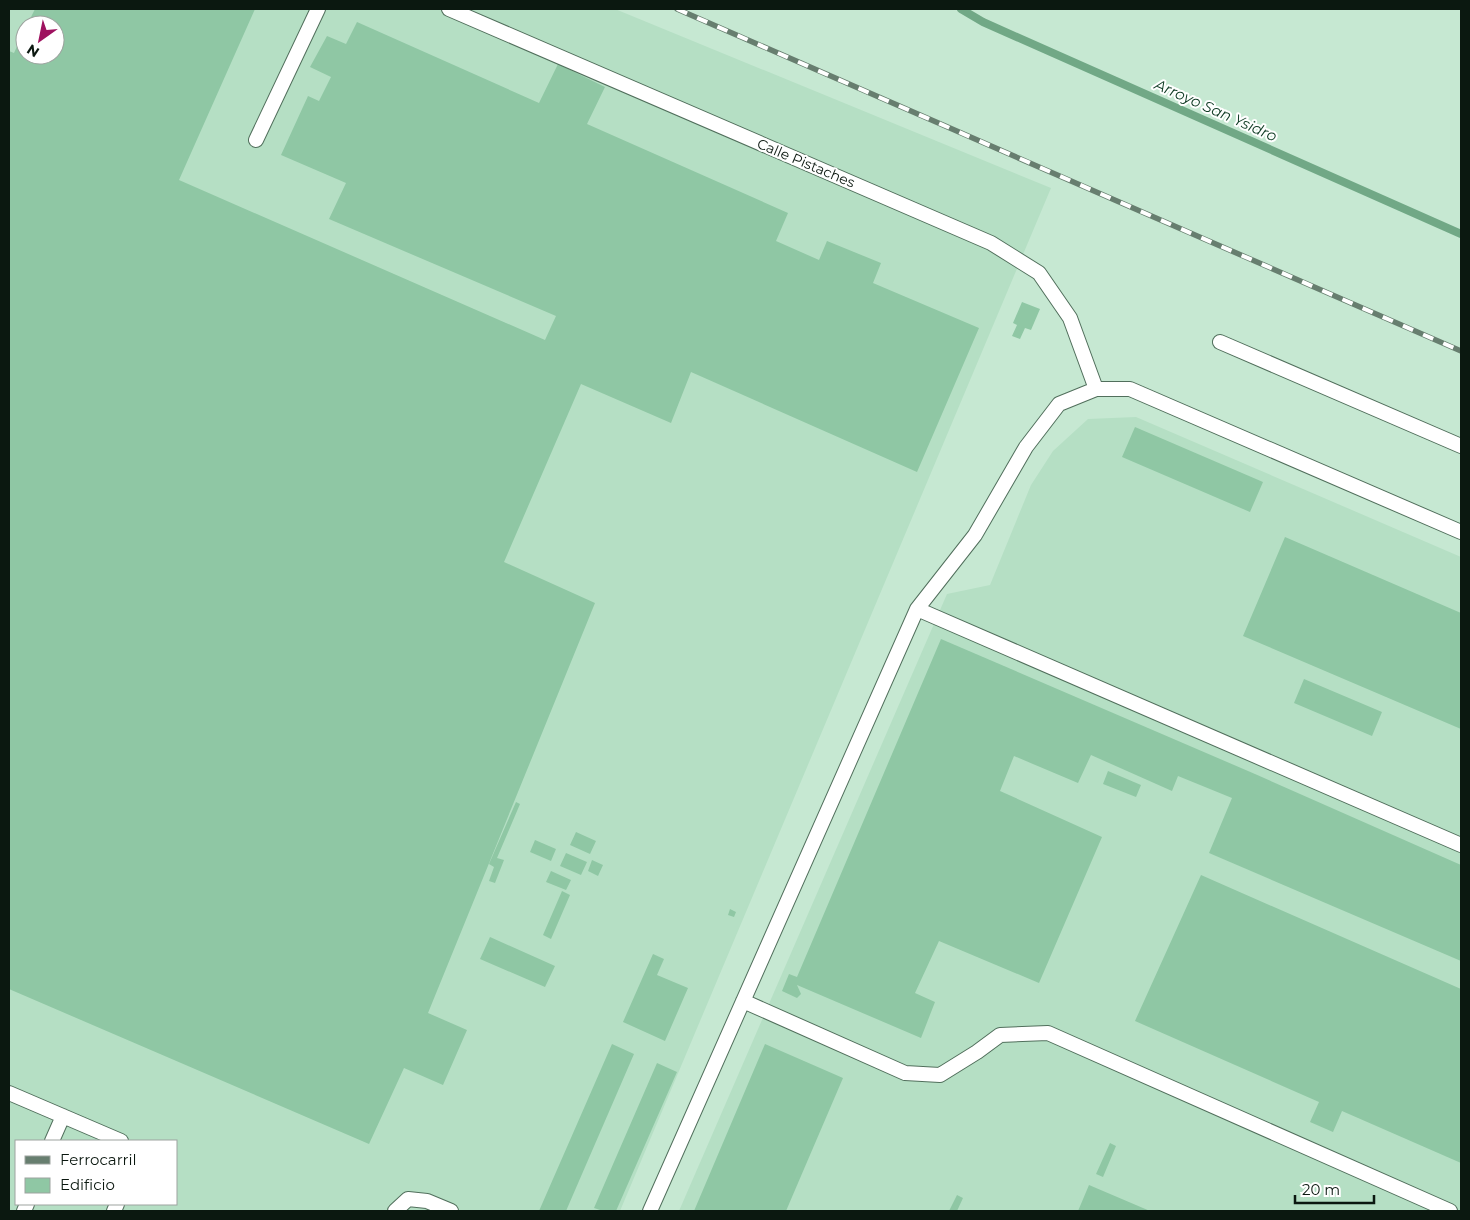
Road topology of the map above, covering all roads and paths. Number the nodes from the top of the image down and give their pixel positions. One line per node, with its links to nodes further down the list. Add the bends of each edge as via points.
1 (318, 9): 3 (lane)
2 (450, 9): 5 (lane, Calle Pistaches, via 992,243 1039,273 1070,318)
3 (256, 140)
4 (1220, 342): 6 (lane)
5 (1096, 389): 7 (lane, via 1130,389); 8 (lane, via 1059,404 1026,447 975,535)
6 (1461, 446)
7 (1461, 532)
8 (917, 608): 9 (lane); 10 (lane)
9 (1461, 845)
10 (744, 1000): 17 (lane); 18 (lane, via 904,1073 940,1075 1000,1034 1048,1033)
11 (9, 1092): 12 (lane)
12 (62, 1116): 13 (lane); 14 (lane)
13 (52, 1140)
14 (119, 1140)
15 (395, 1211): 16 (lane, via 408,1199 427,1201)
16 (451, 1211)
17 (650, 1211)
18 (1450, 1211)

